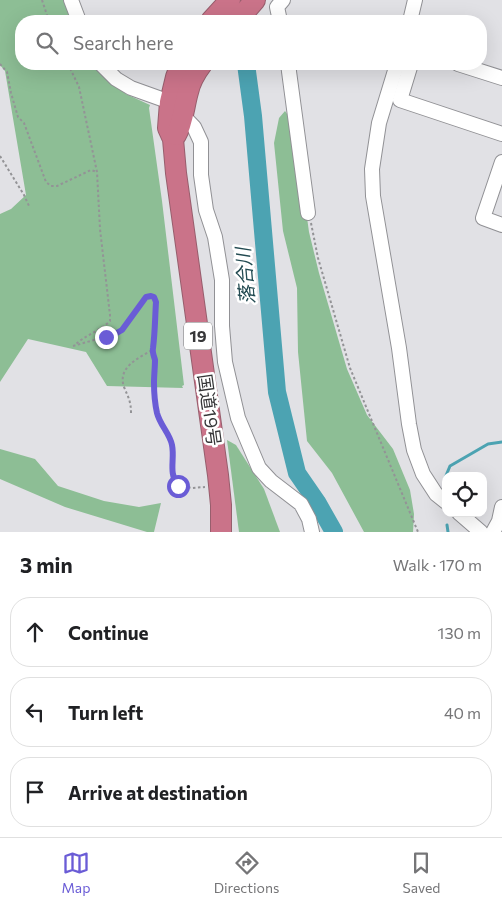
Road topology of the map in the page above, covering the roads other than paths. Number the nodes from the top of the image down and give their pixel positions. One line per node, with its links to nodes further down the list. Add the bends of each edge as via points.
1 (71, 0): 6 (street)
2 (230, 0): 7 (highway)
3 (255, 0): 8 (highway)
4 (283, 0): 9 (street, via 277,8)
5 (415, 0): 10 (street)
6 (77, 15)
7 (216, 15)
8 (242, 15)
9 (279, 15)
10 (411, 15)
11 (107, 70): 19 (street, via 131,88)
12 (179, 70): 19 (highway, 国道19号 / 19)
13 (199, 70): 19 (highway, 国道19号 / 19)
14 (289, 70): 22 (street)
15 (395, 70): 24 (street, via 379,123 372,169 373,196 414,450 423,474)
16 (410, 70): 20 (street, via 400,100)
17 (477, 70): 18 (street)
18 (502, 78)
19 (176, 108): 27 (highway, 国道19号 / 19, via 168,128 173,139 219,485); 28 (street, via 194,127 200,142 206,210 215,237 222,280 226,362 238,418 260,468 271,481 301,504)
20 (502, 134)
21 (502, 162): 23 (street, via 483,218)
22 (308, 212)
23 (502, 225)
24 (442, 499)
25 (502, 507): 30 (street)
26 (464, 517): 29 (street)
27 (220, 532)
28 (312, 532)
29 (481, 532)
30 (493, 532)

